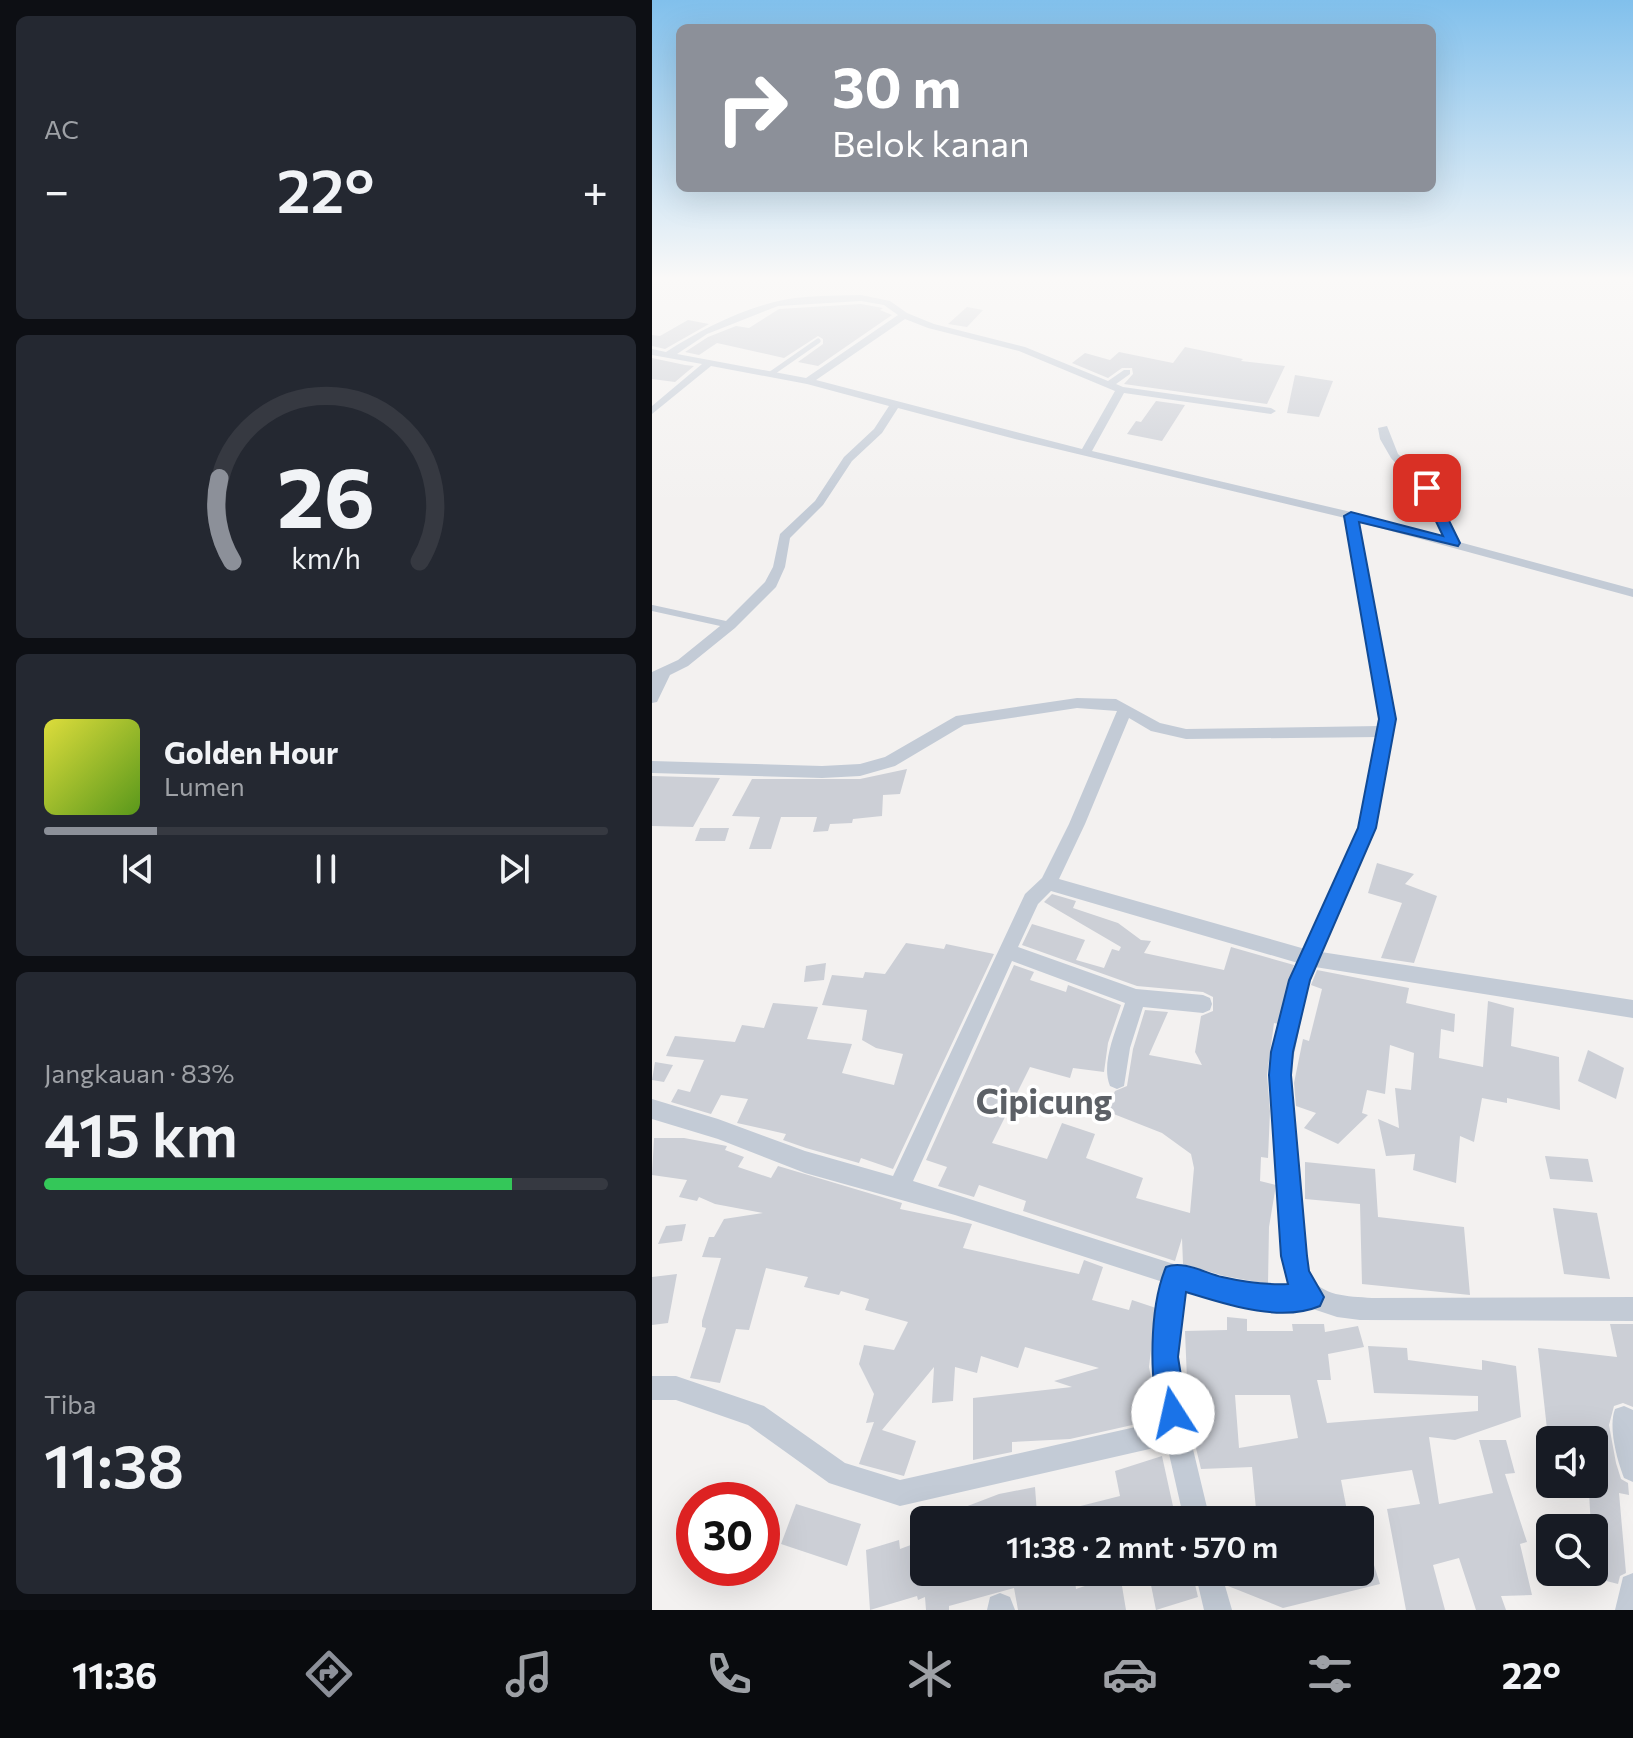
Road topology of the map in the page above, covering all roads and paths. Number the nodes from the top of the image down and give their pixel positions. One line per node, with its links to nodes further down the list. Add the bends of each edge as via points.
1 (668, 355): 5 (street)
2 (798, 355): 7 (lane)
3 (846, 355): 8 (street)
4 (1036, 355): 9 (street)
5 (710, 362): 7 (street); 12 (street)
6 (1127, 372): 9 (street)
7 (772, 373): 8 (street)
8 (808, 381): 11 (street)
9 (1107, 386): 10 (street)
10 (1121, 390): 13 (street); 15 (street)
11 (895, 404): 15 (street); 20 (street, via 819,503 784,537 776,575)
12 (652, 411)
13 (1271, 411)
14 (1383, 428): 17 (street, via 1404,470 1429,492)
15 (1085, 453): 16 (street)
16 (1351, 516): 17 (street); 24 (street)
17 (1453, 543): 18 (street)
18 (1633, 593)
19 (652, 608): 20 (lane)
20 (730, 625): 21 (street, via 683,663)
21 (657, 676): 22 (street)
22 (652, 698)
23 (1124, 711): 24 (street, via 1186,734); 25 (street, via 1102,702 975,716 890,762 860,770); 26 (street)
24 (1387, 731): 28 (street, via 1367,828)
25 (652, 767)
26 (1048, 883): 27 (street, via 1031,899); 28 (street)
27 (1007, 951): 29 (street); 34 (street)
28 (1309, 958): 31 (street); 36 (street, via 1280,1075 1294,1256 1297,1275)
29 (1136, 998): 30 (street); 32 (street, via 1120,1048)
30 (1203, 1004)
31 (1633, 1009)
32 (1117, 1079)
33 (652, 1109): 34 (street)
34 (899, 1188): 35 (street)
35 (1175, 1276): 36 (street, via 1266,1298); 40 (street, via 1164,1357)
36 (1311, 1297): 37 (street, via 1373,1309)
37 (1633, 1309)
38 (652, 1388): 40 (street, via 676,1388 755,1415 838,1474 900,1493)
39 (1624, 1418): 41 (street)
40 (1178, 1430): 42 (street)
41 (1633, 1469)
42 (1194, 1506)
43 (1212, 1586): 45 (street)
44 (1633, 1587): 46 (street)
45 (1218, 1610)
46 (1629, 1610)

